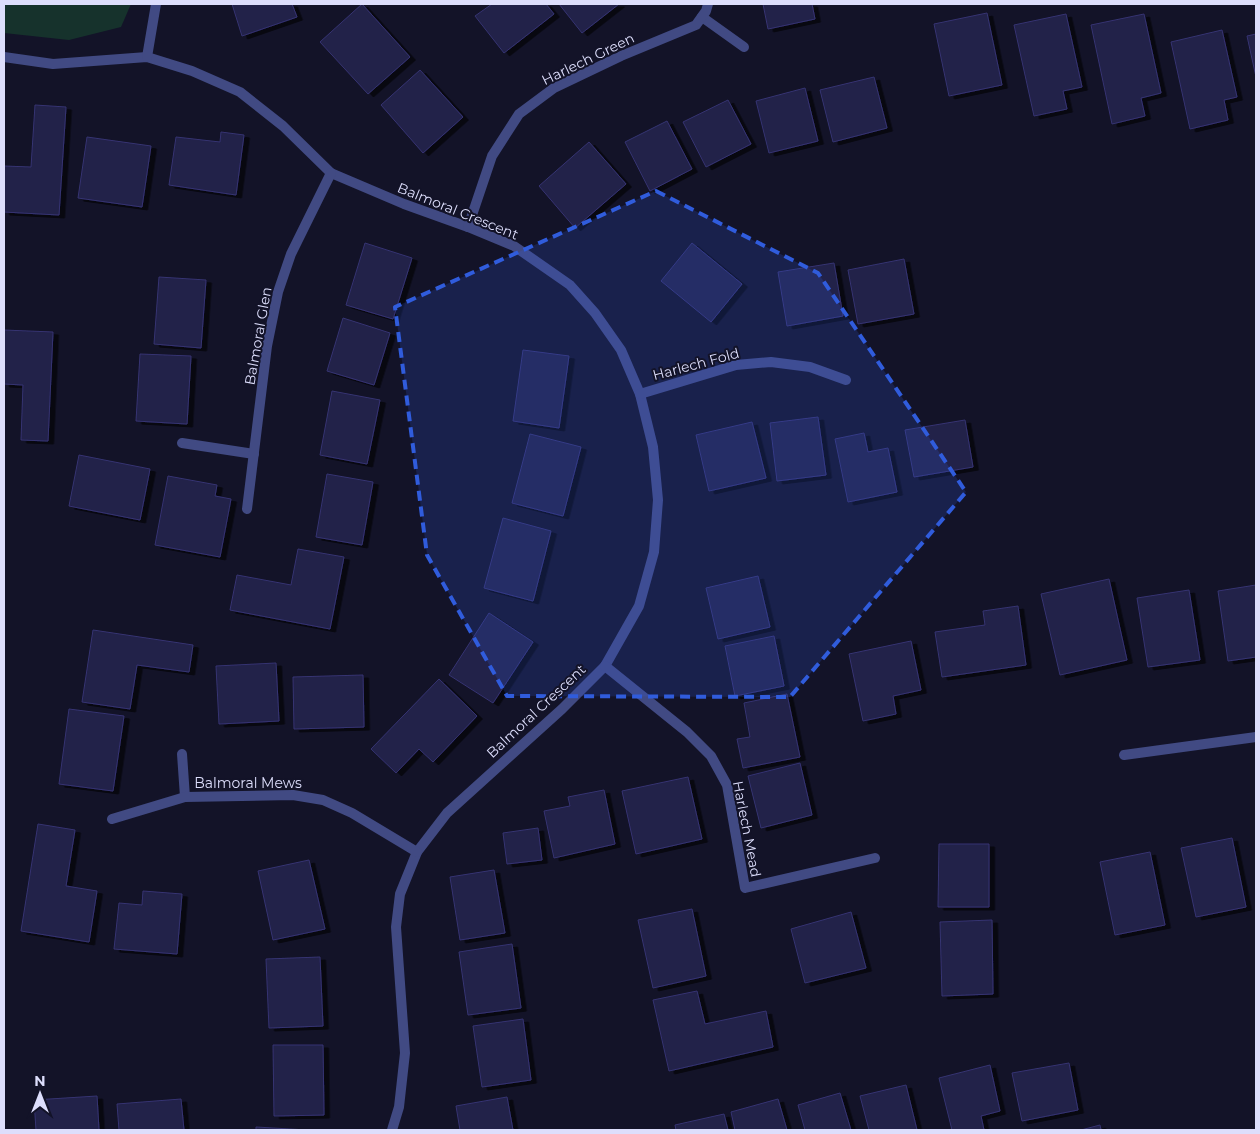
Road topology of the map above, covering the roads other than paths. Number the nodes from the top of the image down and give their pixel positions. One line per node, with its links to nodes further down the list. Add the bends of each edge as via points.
1 (156, 4): 5 (street)
2 (708, 4): 3 (street)
3 (702, 17): 4 (street); 8 (street, Harlech Green, via 696,25 554,88 519,114 492,156)
4 (744, 47)
5 (147, 56): 6 (street, Balmoral Crescent, via 54,64); 7 (street, Balmoral Crescent, via 240,92 282,126)
6 (4, 57)
7 (331, 173): 8 (street, Balmoral Crescent); 12 (street, Balmoral Glen, via 292,254 278,292 267,346)
8 (468, 227): 10 (street, Balmoral Crescent, via 514,246 570,285 595,312 621,350)
9 (846, 380): 10 (street, Harlech Fold, via 810,367 771,362 736,365)
10 (640, 394): 14 (street, Balmoral Crescent, via 653,447 658,500 654,552 639,606)
11 (182, 443): 12 (street)
12 (254, 454): 13 (street, Balmoral Glen)
13 (248, 509)
14 (605, 666): 20 (street, Balmoral Crescent, via 446,813); 21 (street, Harlech Mead, via 712,756 727,785 745,888)
15 (1256, 737): 17 (street)
16 (182, 754): 18 (street, Balmoral Mews)
17 (1124, 755)
18 (185, 797): 19 (street, Balmoral Mews); 20 (street, Balmoral Mews, via 293,794 323,800 352,813)
19 (112, 819)
20 (417, 852): 22 (street, Balmoral Crescent, via 400,894 396,927 405,1053 399,1107)
21 (875, 858)
22 (392, 1130)

